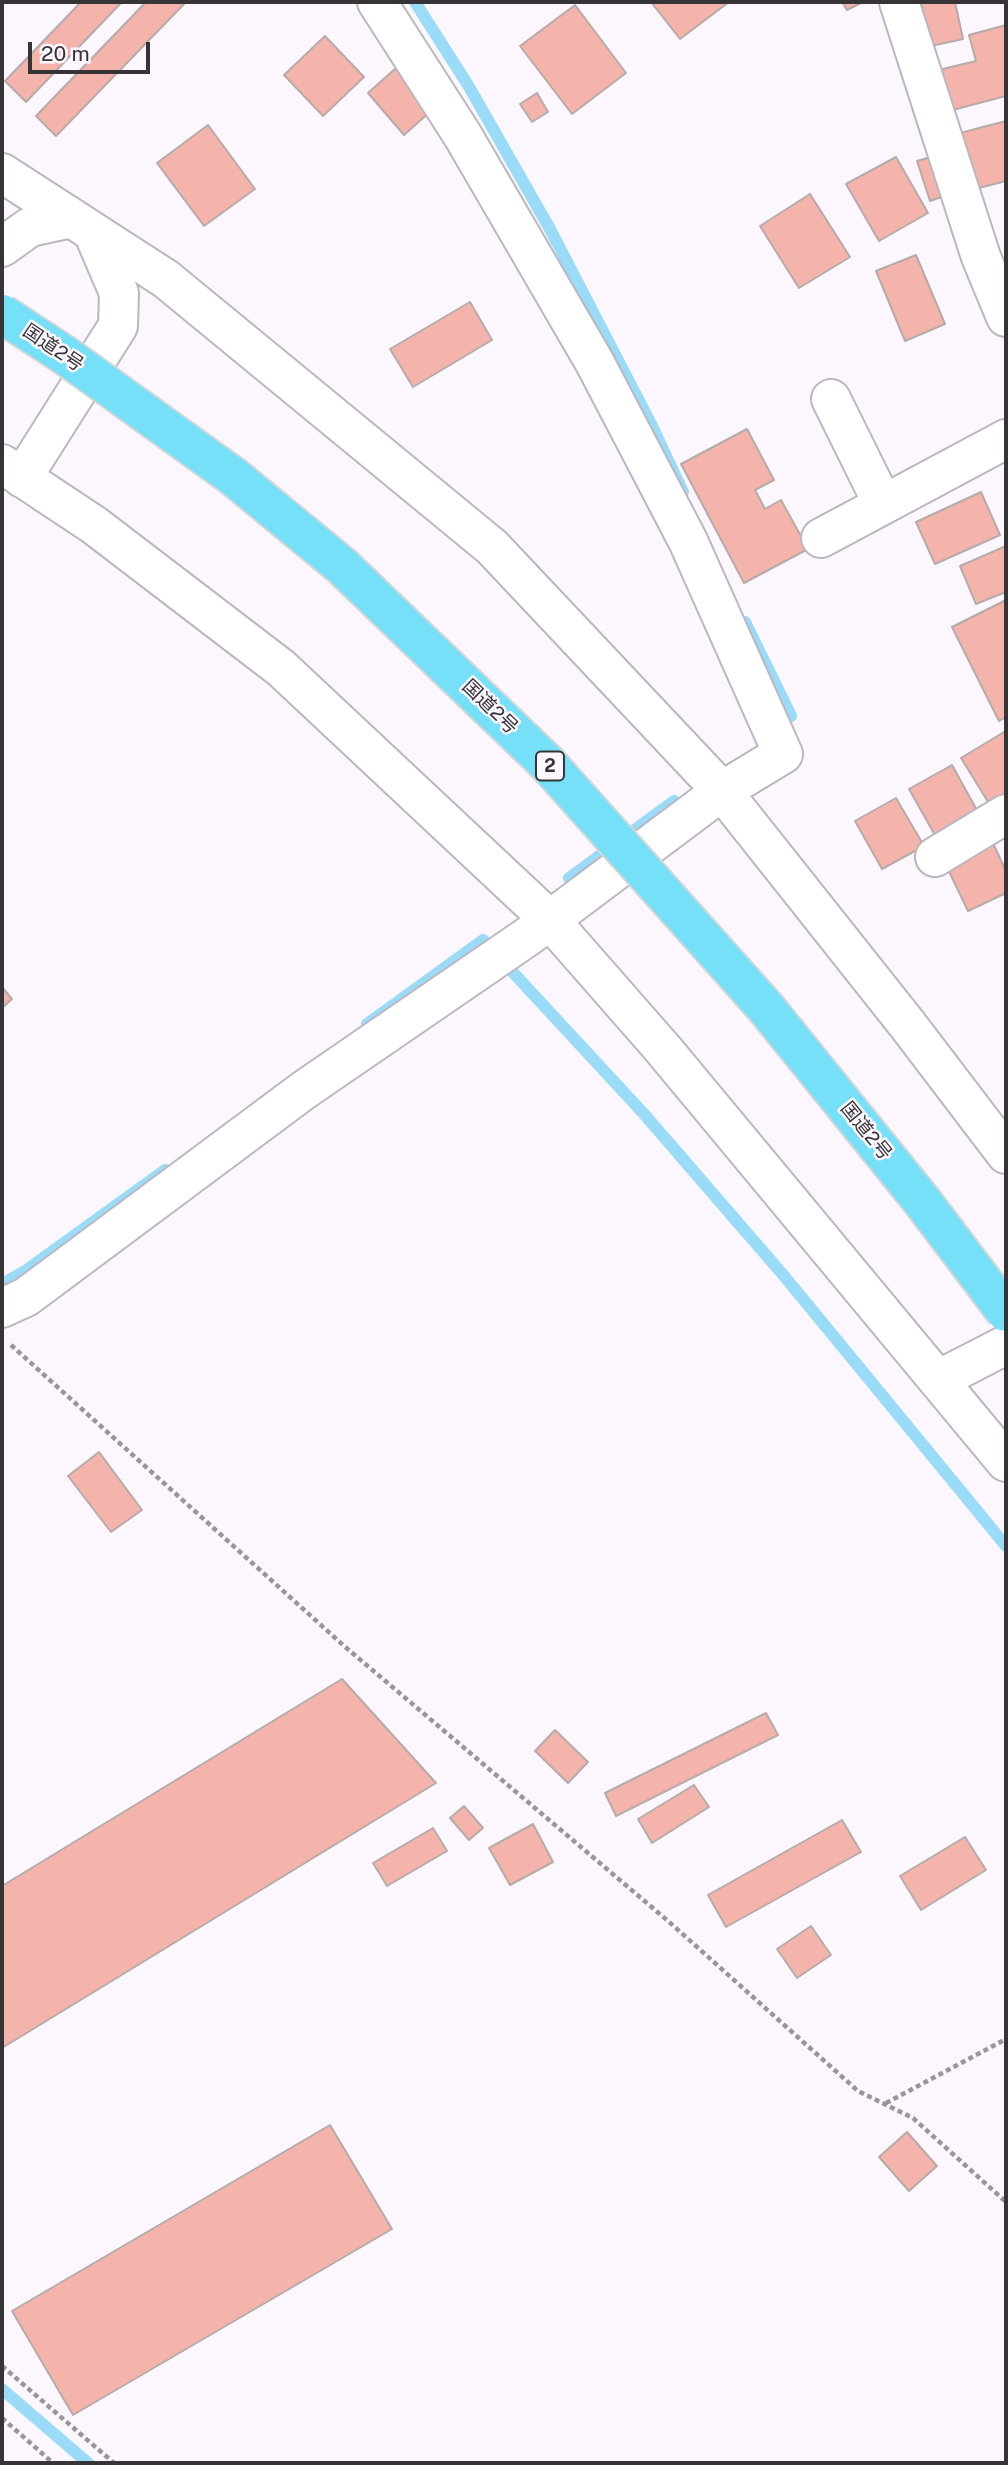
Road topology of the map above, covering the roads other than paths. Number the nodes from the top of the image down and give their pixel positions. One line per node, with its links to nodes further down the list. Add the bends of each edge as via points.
1 (377, 2): 13 (street, via 463,136 595,363 688,541 783,754)
2 (899, 2): 7 (street, via 981,257)
3 (2, 173): 4 (street)
4 (82, 225): 5 (street, via 30,227); 10 (street, via 119,293 118,326); 13 (street, via 166,279 492,547)
5 (2, 247)
6 (2, 314): 19 (highway, 国道2号 / 2, bridge, via 234,477 320,548 547,763 766,1008)
7 (1006, 317)
8 (831, 399): 11 (street)
9 (1006, 439): 11 (street)
10 (12, 471): 16 (street, via 94,525 281,668)
11 (883, 504): 12 (street)
12 (821, 538)
13 (722, 791): 16 (street); 17 (street)
14 (1006, 814): 15 (street)
15 (934, 857)
16 (550, 920): 18 (street, via 304,1090 26,1297); 21 (street)
17 (1006, 1154)
18 (2, 1308)
19 (1006, 1312)
20 (1006, 1345): 21 (street)
21 (938, 1380): 22 (street)
22 (1006, 1462)

